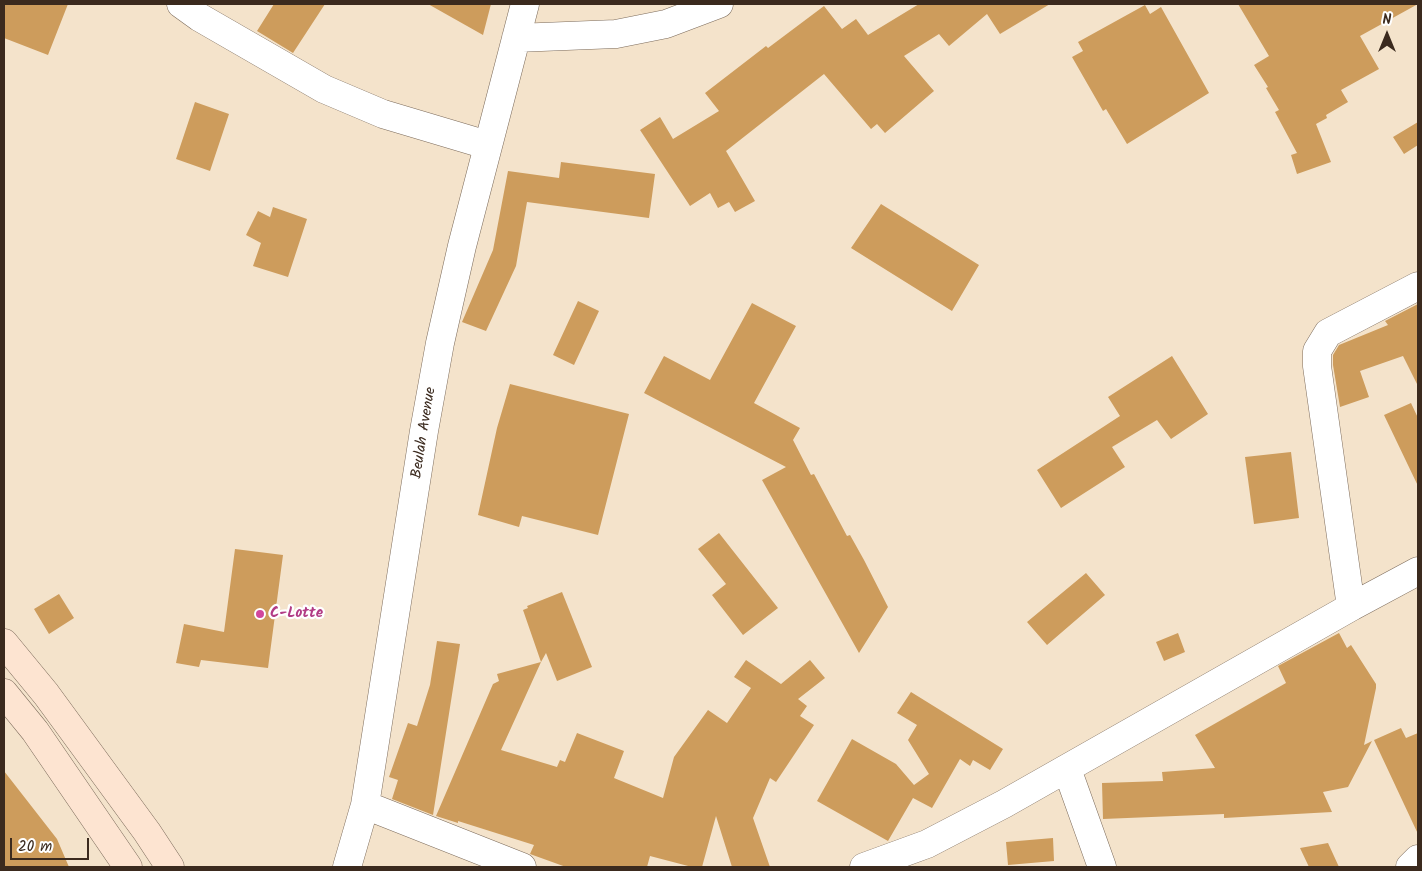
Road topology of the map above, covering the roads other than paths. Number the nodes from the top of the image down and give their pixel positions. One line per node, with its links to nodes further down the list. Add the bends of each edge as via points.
1 (181, 4): 5 (street, via 199,18 324,89 383,114)
2 (525, 4): 4 (street, Beulah Avenue)
3 (719, 4): 4 (street, via 666,24 616,34)
4 (516, 38): 5 (street, Beulah Avenue)
5 (487, 144): 12 (street, Beulah Avenue, via 462,246 424,431)
6 (1418, 286): 8 (street, via 1328,333 1317,351)
7 (1418, 571): 8 (street)
8 (1350, 607): 11 (street)
9 (4, 643): 15 (street, via 46,694)
10 (4, 693): 14 (street)
11 (1067, 769): 18 (street, via 927,844); 19 (street)
12 (365, 805): 16 (street, Beulah Avenue); 17 (street)
13 (1418, 859): 20 (street)
14 (128, 867)
15 (170, 867)
16 (347, 867)
17 (522, 867)
18 (864, 867)
19 (1102, 867)
20 (1410, 867)

